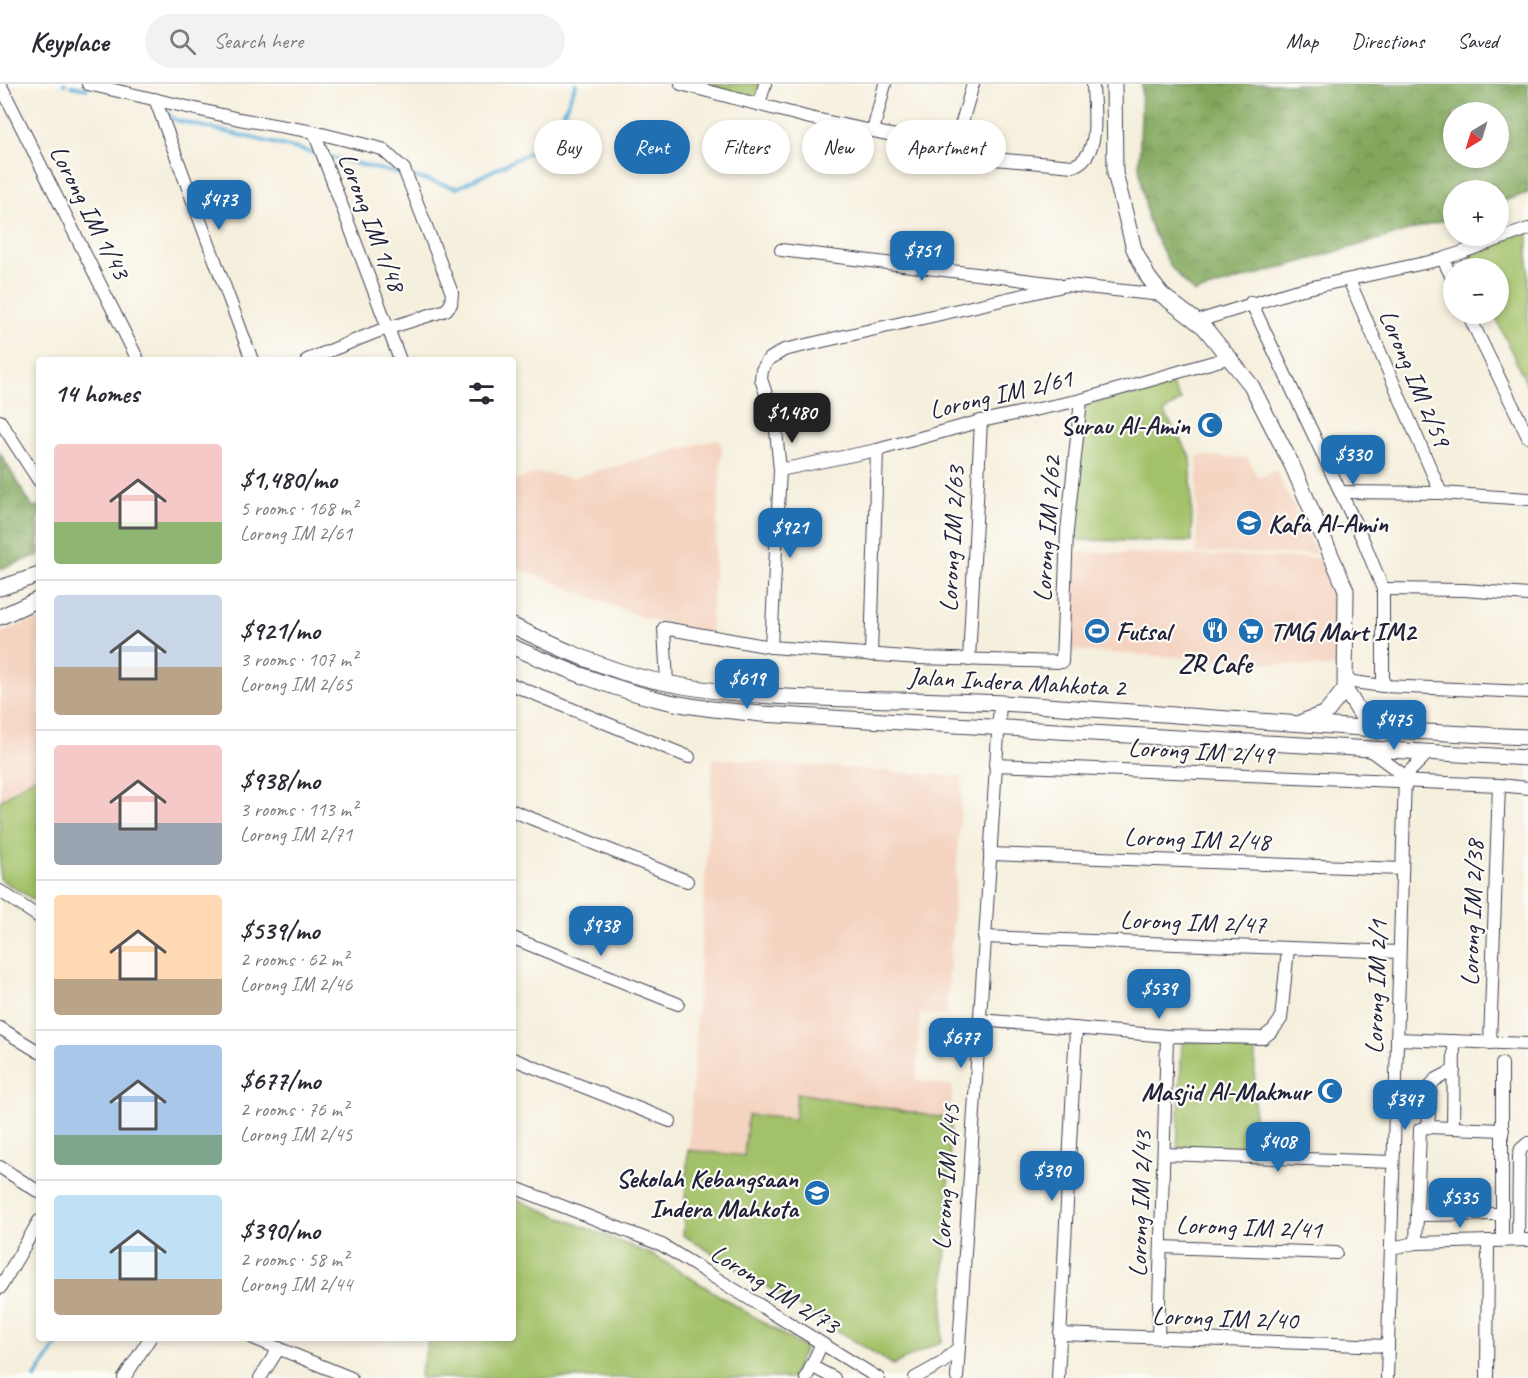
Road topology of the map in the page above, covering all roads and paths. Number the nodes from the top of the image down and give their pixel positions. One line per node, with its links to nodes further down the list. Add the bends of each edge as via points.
1 (0, 84): 27 (street, Lorong IM 1/43)
2 (88, 84): 9 (street)
3 (681, 84): 10 (street)
4 (765, 84): 10 (street)
5 (885, 84): 13 (street)
6 (973, 84): 12 (street)
7 (1093, 84): 15 (street, via 1094,139 1083,162 1072,166)
8 (1114, 84): 22 (street, via 1114,173 1120,203 1134,249)
9 (155, 99): 14 (street); 28 (street)
10 (759, 104): 11 (street)
11 (829, 120)
12 (963, 120)
13 (874, 126)
14 (315, 134): 26 (street, Lorong IM 1/48); 26 (street, via 382,149 404,169 452,293 446,310)
15 (1006, 160)
16 (1528, 229): 18 (street)
17 (781, 250): 21 (street)
18 (1446, 258)
19 (1443, 259): 20 (street)
20 (1349, 280): 23 (street); 40 (street, Lorong IM 2/59)
21 (1067, 285): 22 (street); 37 (street, via 784,350 768,360 761,379 775,421)
22 (1162, 295): 24 (street)
23 (1251, 302): 24 (street); 39 (street)
24 (1198, 321): 31 (street)
25 (1473, 324): 35 (street)
26 (388, 328): 29 (street); 30 (street, Lorong IM 1/48)
27 (136, 357)
28 (251, 357)
29 (316, 357)
30 (399, 357)
31 (1231, 357): 32 (street, Lorong IM 2/61); 54 (street, via 1251,385 1292,465 1346,590)
32 (1081, 400): 34 (street, Lorong IM 2/61); 52 (street, Lorong IM 2/62, via 1067,531 1062,662)
33 (0, 421): 38 (street)
34 (981, 421): 36 (street, Lorong IM 2/61); 52 (street, Lorong IM 2/63)
35 (1528, 437)
36 (877, 450): 37 (street, Lorong IM 2/61); 51 (street)
37 (780, 470): 49 (street)
38 (36, 477)
39 (1340, 492): 40 (street); 44 (street)
40 (1441, 493): 41 (street)
41 (1528, 499)
42 (36, 576): 43 (street)
43 (0, 588)
44 (1383, 589): 45 (street); 56 (street)
45 (1528, 595)
46 (36, 600): 47 (street)
47 (0, 617)
48 (516, 627): 53 (street, Jalan Indera Mahkota 2, via 592,662)
49 (771, 647): 51 (street); 53 (street, via 664,628)
50 (516, 648): 60 (street, Jalan Indera Mahkota 2, via 569,672 661,700 707,708)
51 (872, 655): 52 (street)
52 (969, 660)
53 (668, 683): 58 (street, Jalan Indera Mahkota 2, via 745,693)
54 (1345, 685): 56 (street); 59 (street, via 1326,713); 61 (street, via 1363,718)
55 (516, 686): 65 (street)
56 (1383, 686): 57 (street)
57 (1528, 692)
58 (999, 703): 59 (street, Jalan Indera Mahkota 2); 60 (street, Lorong IM 2/45)
59 (1295, 723): 61 (street, Jalan Indera Mahkota 2)
60 (999, 727): 63 (street, Jalan Indera Mahkota 2); 67 (street, Lorong IM 2/45)
61 (1378, 731): 62 (street, Jalan Indera Mahkota 2)
62 (1528, 737)
63 (1367, 748): 64 (street, Jalan Indera Mahkota 2); 68 (street)
64 (1430, 751): 66 (street, Jalan Indera Mahkota 2); 68 (street)
65 (689, 757)
66 (1528, 758)
67 (995, 765): 68 (street, Lorong IM 2/49); 72 (street, Lorong IM 2/45)
68 (1404, 780): 69 (street, Lorong IM 2/49); 73 (street, Lorong IM 2/1)
69 (1499, 785): 70 (street, Lorong IM 2/49); 88 (street, Lorong IM 2/38)
70 (1528, 788)
71 (516, 812): 74 (street)
72 (990, 854): 73 (street, Lorong IM 2/48); 77 (street, Lorong IM 2/45)
73 (1402, 869): 80 (street, Lorong IM 2/1)
74 (687, 881)
75 (0, 891): 76 (street)
76 (36, 915)
77 (984, 937): 79 (street, Lorong IM 2/47); 82 (street, Lorong IM 2/45)
78 (516, 939): 81 (street)
79 (1288, 948): 80 (street, Lorong IM 2/47); 85 (street, via 1281,1019 1274,1030 1263,1038)
80 (1399, 952): 86 (street, Lorong IM 2/1)
81 (678, 1004)
82 (980, 1020): 84 (street); 122 (street, Lorong IM 2/45)
83 (0, 1028): 90 (street)
84 (1076, 1028): 85 (street); 115 (street)
85 (1167, 1036): 99 (street, Lorong IM 2/43)
86 (1397, 1039): 87 (street); 100 (street, Lorong IM 2/1)
87 (1454, 1041): 88 (street); 93 (street)
88 (1490, 1043): 89 (street)
89 (1528, 1044)
90 (36, 1050)
91 (516, 1060): 94 (street)
92 (1502, 1064): 97 (street)
93 (1454, 1070): 95 (street, via 1431,1085); 96 (street)
94 (670, 1121)
95 (1428, 1127): 96 (street); 105 (street, via 1420,1130)
96 (1453, 1128): 97 (street)
97 (1503, 1130): 104 (street)
98 (1528, 1143): 108 (street, via 1519,1156)
99 (1164, 1154): 100 (street); 111 (street, Lorong IM 2/43)
100 (1393, 1162): 112 (street, Lorong IM 2/1)
101 (0, 1167): 103 (street)
102 (516, 1188): 119 (street, Lorong IM 2/73, via 662,1245)
103 (36, 1190)
104 (1502, 1214): 105 (street); 107 (street)
105 (1418, 1215): 110 (street)
106 (36, 1226): 114 (street)
107 (1502, 1240): 108 (street); 109 (street)
108 (1523, 1240)
109 (1488, 1241): 110 (street); 134 (street)
110 (1416, 1243): 112 (street)
111 (1161, 1247): 113 (street, Lorong IM 2/41); 116 (street, Lorong IM 2/43)
112 (1391, 1248): 120 (street, Lorong IM 2/1)
113 (1336, 1253)
114 (0, 1288)
115 (1060, 1334): 116 (street, Lorong IM 2/40); 132 (street)
116 (1158, 1338): 120 (street, Lorong IM 2/40)
117 (148, 1341): 125 (street)
118 (262, 1341): 121 (street)
119 (821, 1345): 123 (street); 130 (street, Lorong IM 2/73)
120 (1388, 1346): 133 (street, Lorong IM 2/1)
121 (279, 1348): 126 (street); 127 (street)
122 (957, 1349): 124 (street, Lorong IM 2/45); 131 (street)
123 (811, 1366): 128 (street); 129 (street)
124 (957, 1377)
125 (124, 1378)
126 (260, 1378)
127 (351, 1378)
128 (806, 1378)
129 (834, 1378)
130 (878, 1378)
131 (915, 1378)
132 (1058, 1378)
133 (1387, 1378)
134 (1487, 1378)

